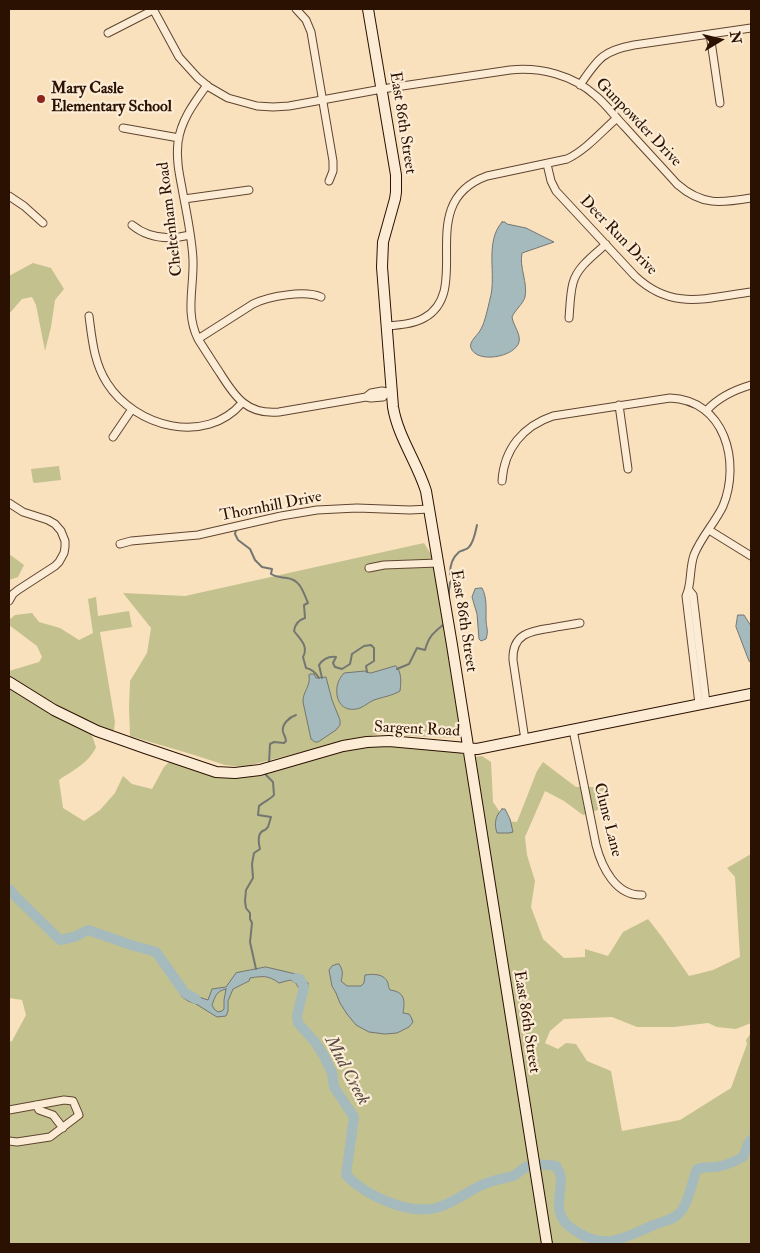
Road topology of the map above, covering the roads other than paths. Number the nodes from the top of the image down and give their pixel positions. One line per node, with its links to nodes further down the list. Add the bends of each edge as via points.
1 (153, 9): 5 (street); 7 (street, Gunpowder Drive, via 179,57)
2 (296, 9): 10 (street, via 311,32)
3 (368, 9): 9 (street, East 86th Street)
4 (751, 28): 6 (street)
5 (108, 33)
6 (710, 34): 8 (street, via 615,50 596,62); 11 (street)
7 (207, 85): 10 (street, Gunpowder Drive, via 228,98 262,107); 14 (street, Cheltenham Road, via 187,114)
8 (580, 85): 9 (street, Gunpowder Drive, via 551,73 516,70); 12 (street, Gunpowder Drive, via 597,97)
9 (382, 89): 10 (street, Gunpowder Drive); 29 (street, East 86th Street, via 396,183 383,242)
10 (323, 100): 16 (street, via 333,161)
11 (720, 103)
12 (616, 118): 15 (street, via 574,156); 19 (street, Gunpowder Drive, via 690,194 715,202)
13 (123, 128): 14 (street)
14 (179, 138): 20 (street, Cheltenham Road, via 178,165)
15 (547, 164): 24 (street, Deer Run Drive, via 556,191); 29 (street, via 487,176 464,189 448,217 445,286 440,302 419,321)
16 (330, 181)
17 (249, 190): 20 (street)
18 (9, 196): 21 (street)
19 (751, 198)
20 (184, 199): 23 (street, Cheltenham Road)
21 (43, 223)
22 (132, 225): 23 (street, via 156,237)
23 (190, 235): 30 (street, Cheltenham Road, via 193,260 191,316)
24 (606, 244): 25 (street, Deer Run Drive, via 645,285 667,296 696,300); 28 (street, via 586,263 572,284)
25 (751, 292)
26 (321, 297): 30 (street, via 303,293 262,300)
27 (90, 316): 35 (street, via 101,371 114,393)
28 (570, 318)
29 (387, 326): 32 (street, East 86th Street)
30 (198, 339): 33 (street, Cheltenham Road)
31 (751, 385): 36 (street, via 719,398)
32 (389, 392): 33 (street, via 383,397 276,412 257,410); 41 (street, East 86th Street, via 397,426 421,475)
33 (242, 403): 35 (street, via 221,420 190,427 158,422)
34 (619, 405): 36 (street, via 673,398); 38 (street); 39 (street, via 558,415 536,424 518,439 509,453)
35 (132, 410): 37 (street)
36 (707, 410): 42 (street, via 722,430 730,464 725,499)
37 (112, 437)
38 (628, 469)
39 (502, 481)
40 (9, 503): 47 (street, via 55,524 64,536 65,548 55,566 18,590)
41 (429, 509): 43 (street, Thornhill Drive, via 317,510 198,535); 45 (street, East 86th Street)
42 (709, 530): 44 (street); 51 (street, via 693,557 686,596)
43 (120, 544)
44 (751, 556)
45 (438, 562): 46 (street); 54 (street, East 86th Street)
46 (369, 568)
47 (9, 601)
48 (580, 623): 53 (street, via 532,631 515,645 513,660)
49 (9, 682): 54 (street, Sargent Road, via 89,728 219,772 260,770 367,742)
50 (751, 694): 51 (street, Sargent Road)
51 (702, 704): 52 (street, Sargent Road)
52 (573, 730): 53 (street, Sargent Road); 55 (street, Clune Lane, via 602,862 620,888 629,894)
53 (525, 740): 54 (street, Sargent Road)
54 (468, 748): 60 (street, East 86th Street)
55 (642, 895)
56 (36, 1106): 57 (street); 58 (street, via 53,1115); 58 (street, via 72,1101 79,1115)
57 (9, 1110)
58 (63, 1128): 59 (street, via 50,1137)
59 (9, 1141)
60 (547, 1244)

